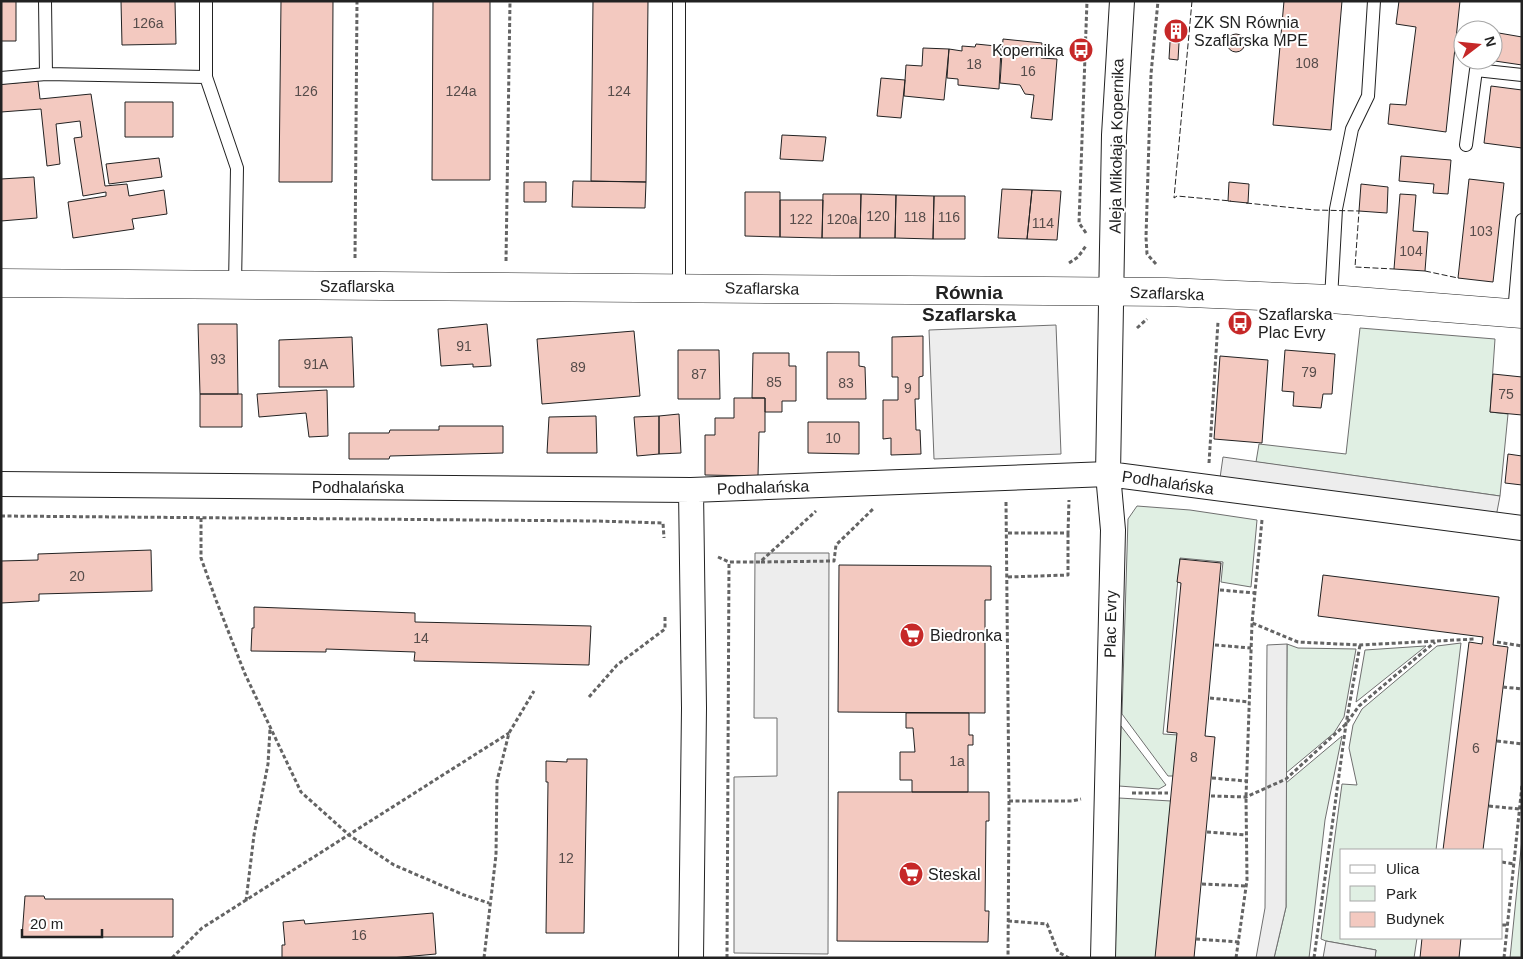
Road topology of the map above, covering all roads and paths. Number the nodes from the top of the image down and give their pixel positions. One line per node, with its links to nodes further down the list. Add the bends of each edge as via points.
1 (45, 1): 10 (lane)
2 (206, 1): 12 (lane)
3 (357, 1): 18 (path)
4 (510, 1): 20 (path)
5 (679, 1): 24 (lane)
6 (1087, 1): 16 (path, via 1079,222)
7 (1122, 1): 25 (street, Aleja Mikołaja Kopernika, via 1114,135)
8 (1158, 1): 21 (path, via 1151,74 1146,237 1147,254)
9 (1374, 1): 26 (lane, via 1368,96 1352,129 1336,209)
10 (46, 74): 12 (lane); 13 (lane)
11 (1522, 75): 14 (lane, via 1476,70)
12 (206, 77): 23 (lane, via 237,168)
13 (1, 78)
14 (1466, 145)
15 (1522, 220): 27 (lane)
16 (1088, 236)
17 (1087, 245): 19 (path)
18 (356, 265)
19 (1066, 266)
20 (506, 267)
21 (1162, 268)
22 (1, 283): 23 (street, Szaflarska)
23 (234, 285): 24 (street, Szaflarska)
24 (679, 288): 25 (street, Szaflarska)
25 (1113, 291): 26 (street, Szaflarska); 32 (street, Plac Evry)
26 (1331, 299): 27 (street, Szaflarska)
27 (1518, 313)
28 (1219, 316): 31 (path)
29 (1148, 317): 30 (path)
30 (1134, 335)
31 (1208, 472)
32 (1108, 474): 34 (street, Podhalańska); 40 (street, Podhalańska); 96 (street, Plac Evry, via 1113,530)
33 (1, 484): 34 (street, Podhalańska)
34 (692, 490): 92 (street, via 694,708)
35 (1006, 494): 45 (path)
36 (877, 505): 44 (path, via 836,545 834,561)
37 (1, 516): 39 (path)
38 (1262, 516): 47 (path)
39 (201, 518): 42 (path, via 663,523); 64 (path, via 201,558 245,674)
40 (1522, 528)
41 (1068, 533): 45 (path, via 1068,575)
42 (664, 539)
43 (729, 562): 93 (path)
44 (760, 562)
45 (1008, 578): 84 (path)
46 (1220, 590): 47 (path)
47 (1255, 593): 49 (path)
48 (665, 612): 60 (path, via 665,629 617,665)
49 (1252, 623): 54 (path, via 1298,642); 56 (path)
50 (1475, 639): 51 (path)
51 (1436, 641): 54 (path); 63 (path, via 1359,706)
52 (1497, 642): 55 (path)
53 (1215, 645): 56 (path)
54 (1360, 645): 63 (path)
55 (1522, 646)
56 (1251, 648): 62 (path)
57 (1503, 687): 58 (path)
58 (1522, 688)
59 (534, 691): 65 (path)
60 (589, 697)
61 (1210, 698): 62 (path)
62 (1249, 702): 69 (path)
63 (1346, 724): 72 (path, via 1286,779); 98 (path)
64 (270, 729): 76 (path, via 301,792); 82 (path, via 268,764 254,835)
65 (509, 733): 76 (path); 83 (path, via 496,781 496,855)
66 (1497, 741): 67 (path)
67 (1522, 744)
68 (1212, 778): 69 (path)
69 (1246, 781): 72 (path)
70 (1522, 785): 74 (path)
71 (1211, 796): 72 (path)
72 (1246, 797): 77 (path)
73 (1489, 806): 74 (path)
74 (1520, 809): 79 (path)
75 (1207, 832): 77 (path)
76 (349, 834): 82 (path); 83 (path, via 394,865)
77 (1246, 835): 81 (path)
78 (1503, 862): 79 (path)
79 (1514, 864): 86 (path)
80 (1202, 884): 81 (path)
81 (1246, 886): 88 (path)
82 (246, 901): 90 (path, via 202,928)
83 (489, 903): 91 (path)
84 (1008, 921): 89 (path, via 1047,924 1058,952); 94 (path)
85 (1503, 924): 86 (path)
86 (1507, 925): 99 (path)
87 (1196, 939): 88 (path)
88 (1239, 942): 97 (path)
89 (1065, 957): 95 (path)
90 (172, 958)
91 (484, 958)
92 (690, 958)
93 (726, 958)
94 (1008, 958)
95 (1070, 958)
96 (1102, 958)
97 (1236, 958)
98 (1314, 958)
99 (1504, 958)

